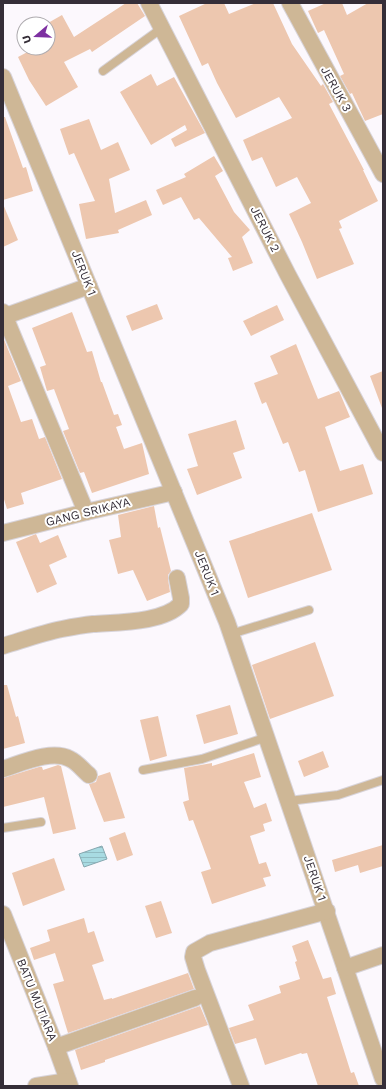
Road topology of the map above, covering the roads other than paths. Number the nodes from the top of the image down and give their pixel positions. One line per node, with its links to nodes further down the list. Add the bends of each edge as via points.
1 (149, 3): 3 (street, JERUK 2)
2 (290, 3): 6 (street, JERUK 3)
3 (162, 28): 4 (lane); 9 (street, JERUK 2, via 288,275)
4 (103, 71)
5 (3, 77): 7 (street, JERUK 1)
6 (383, 174)
7 (89, 286): 8 (street); 10 (street, JERUK 1)
8 (4, 315): 11 (street)
9 (383, 453)
10 (174, 492): 11 (street, GANG SRIKAYA); 15 (street, JERUK 1)
11 (86, 512): 12 (street, GANG SRIKAYA)
12 (3, 533)
13 (177, 578): 16 (street, via 181,604 167,613 121,623 62,629)
14 (309, 610): 15 (lane)
15 (231, 634): 17 (street, JERUK 1)
16 (3, 646)
17 (267, 737): 19 (lane, via 202,759); 22 (street, JERUK 1)
18 (3, 769): 20 (street, via 50,755 60,755 70,759)
19 (143, 770)
20 (89, 775)
21 (383, 780): 22 (lane, via 338,795)
22 (289, 801): 25 (street, JERUK 1)
23 (41, 822): 24 (lane)
24 (3, 828)
25 (327, 911): 28 (street, JERUK 1); 34 (street, via 210,943 194,952 197,970)
26 (3, 914): 30 (street, BATU MUTIARA)
27 (383, 955): 28 (street)
28 (345, 968): 31 (street, JERUK 1)
29 (195, 998): 30 (street)
30 (56, 1047): 32 (street, BATU MUTIARA)
31 (383, 1079)
32 (69, 1083): 33 (street)
33 (36, 1086)
34 (241, 1086)

